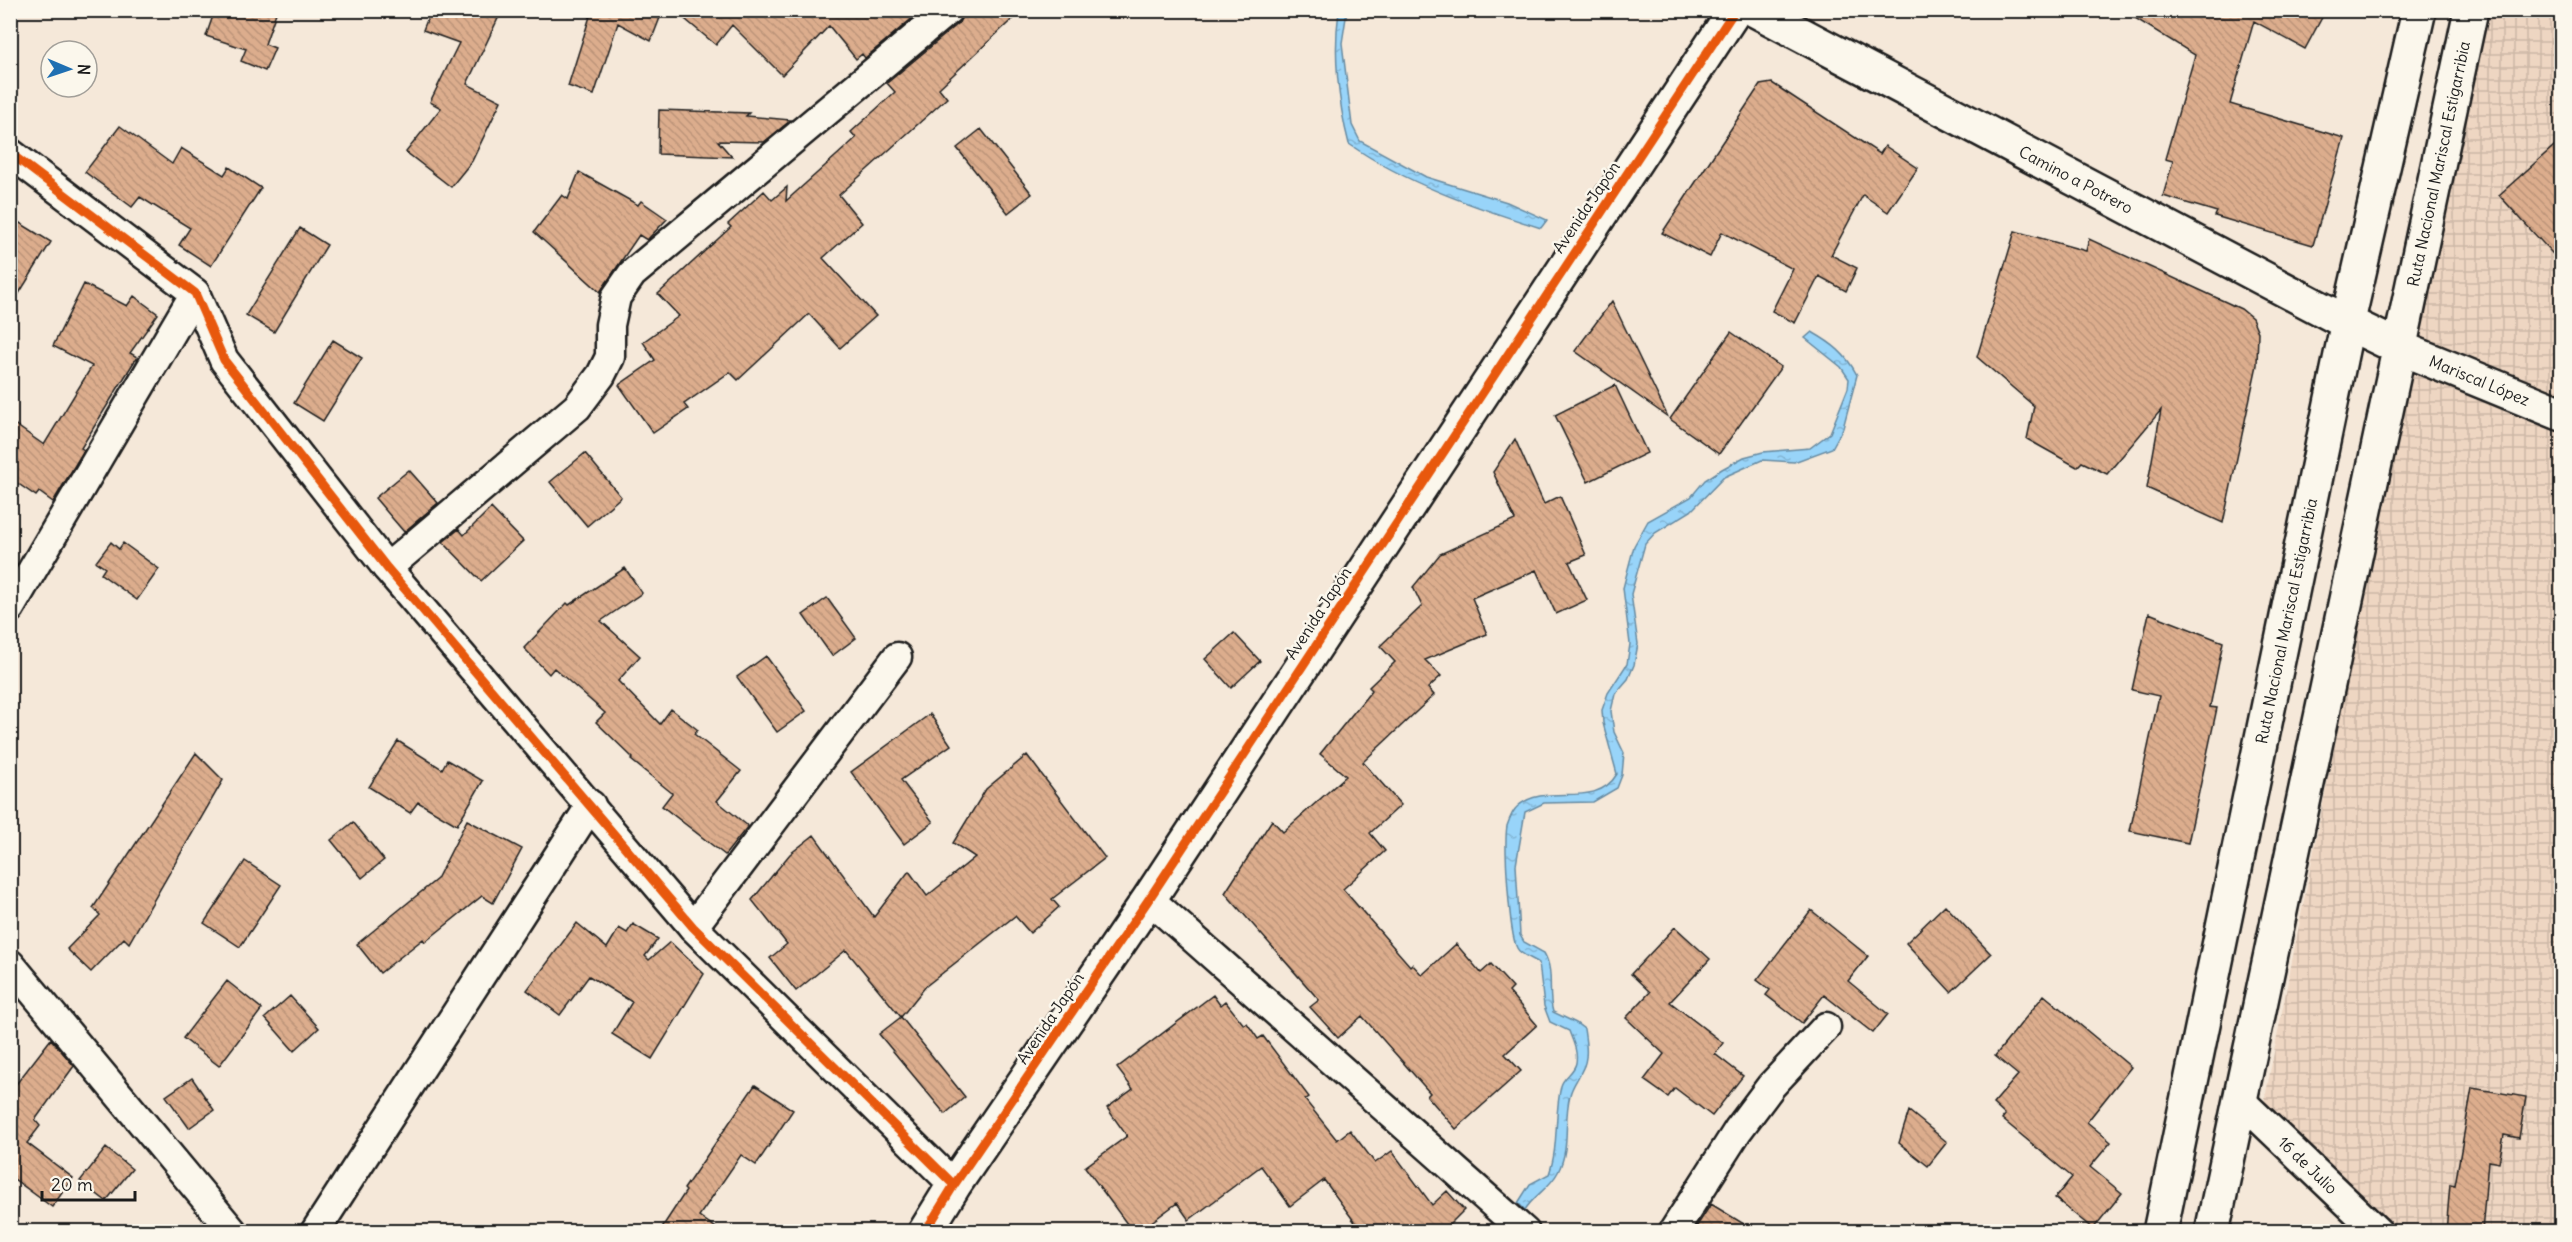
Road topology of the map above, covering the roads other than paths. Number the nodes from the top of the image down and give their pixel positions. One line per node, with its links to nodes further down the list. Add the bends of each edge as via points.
1 (948, 10): 11 (street, via 632,274 616,297 610,325 610,357 578,407)
2 (1735, 10): 15 (main road, Avenida Japón)
3 (1755, 10): 8 (main road, Camino a Potrero)
4 (2420, 10): 8 (main road, Ruta Nacional Mariscal Estigarribia)
5 (2471, 10): 9 (main road, Ruta Nacional Mariscal Estigarribia)
6 (10, 153): 7 (street)
7 (195, 293): 11 (street, via 224,360); 12 (street)
8 (2348, 323): 9 (main road, Camino a Potrero); 26 (main road, Ruta Nacional Mariscal Estigarribia)
9 (2398, 347): 10 (main road, Mariscal López); 19 (main road, Ruta Nacional Mariscal Estigarribia)
10 (2562, 414)
11 (387, 568): 14 (street)
12 (10, 608)
13 (897, 657): 16 (street)
14 (591, 805): 16 (street); 22 (street)
15 (1149, 899): 20 (main road, Avenida Japón); 24 (street)
16 (693, 927): 20 (street)
17 (10, 964): 21 (street)
18 (1826, 1027): 25 (street, via 1771,1086 1738,1130)
19 (2240, 1100): 27 (main road, Ruta Nacional Mariscal Estigarribia); 28 (street, 16 de Julio)
20 (954, 1185): 23 (main road, Avenida Japón)
21 (233, 1232)
22 (315, 1232)
23 (925, 1232)
24 (1525, 1232)
25 (1673, 1232)
26 (2160, 1232)
27 (2212, 1232)
28 (2378, 1232)

